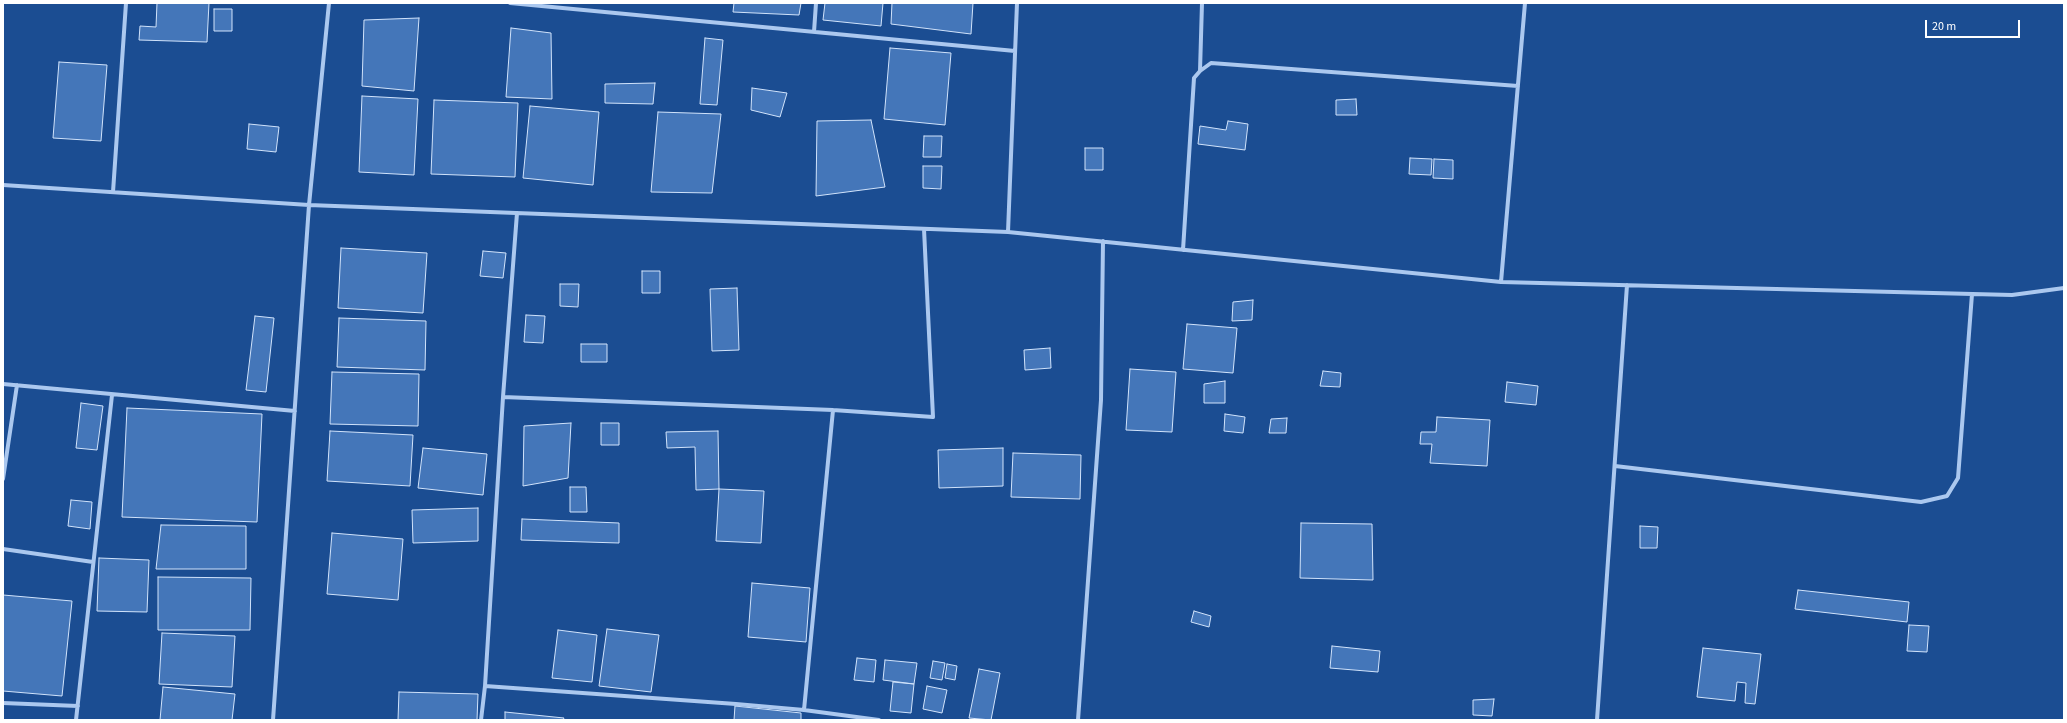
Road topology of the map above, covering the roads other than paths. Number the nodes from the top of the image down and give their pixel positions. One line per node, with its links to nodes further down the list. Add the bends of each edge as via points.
1 (126, 3): 14 (street)
2 (329, 3): 15 (street)
3 (510, 3): 8 (street)
4 (816, 3): 9 (street)
5 (1017, 3): 10 (street)
6 (1202, 3): 11 (street)
7 (1525, 3): 12 (street)
8 (532, 4): 9 (street)
9 (814, 32): 10 (street)
10 (1015, 50): 18 (street)
11 (1200, 71): 12 (street, via 1211,63); 20 (street, via 1194,78)
12 (1518, 86): 21 (street)
13 (3, 185): 14 (street)
14 (113, 192): 15 (street)
15 (309, 205): 16 (street); 30 (street)
16 (518, 213): 17 (street); 28 (street)
17 (924, 229): 18 (street); 29 (street, via 933,416)
18 (1008, 232): 19 (street)
19 (1103, 241): 20 (street); 43 (street, via 1101,400)
20 (1183, 250): 21 (street)
21 (1501, 282): 22 (street)
22 (1627, 285): 24 (street); 31 (street)
23 (2064, 288): 24 (street, via 2012,295)
24 (1972, 294): 31 (street, via 1958,478 1947,496 1920,502)
25 (3, 384): 26 (street)
26 (17, 385): 27 (street); 32 (street)
27 (112, 395): 30 (street); 34 (street)
28 (503, 397): 29 (street); 35 (street)
29 (833, 410): 38 (street)
30 (294, 411): 40 (street)
31 (1614, 466): 44 (street)
32 (3, 479)
33 (3, 549): 34 (street)
34 (93, 562): 37 (street)
35 (485, 686): 38 (street); 41 (street)
36 (3, 703): 37 (street)
37 (78, 706): 39 (street)
38 (804, 710): 42 (street)
39 (76, 720)
40 (273, 720)
41 (481, 720)
42 (879, 720)
43 (1078, 720)
44 (1597, 720)

